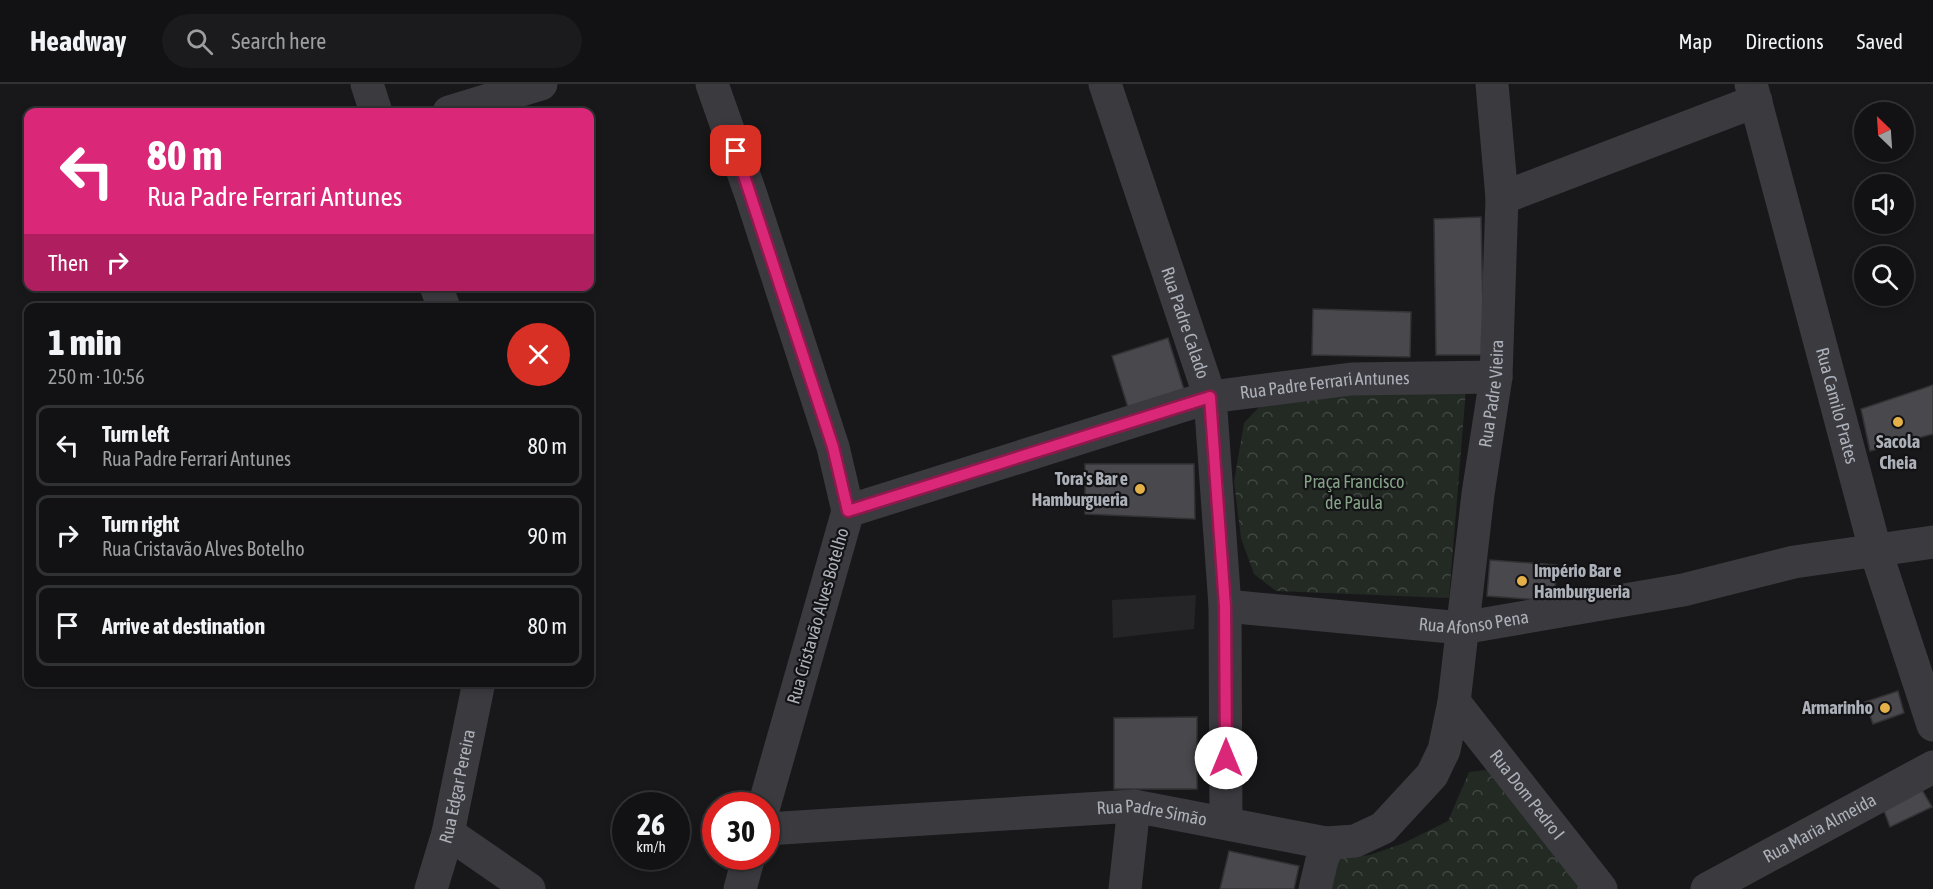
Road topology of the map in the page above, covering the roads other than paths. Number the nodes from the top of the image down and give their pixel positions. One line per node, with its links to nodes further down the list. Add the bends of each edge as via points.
1 (367, 84): 7 (street)
2 (541, 84): 8 (street)
3 (712, 84): 12 (street, Rua Cristavão Alves Botelho, via 830,436)
4 (1105, 84): 11 (street, Rua Padre Calado)
5 (1492, 84): 9 (street, Rua Padre Vieira)
6 (1754, 93): 9 (street); 14 (street, Rua Camilo Prates)
7 (375, 108)
8 (462, 108)
9 (1502, 198): 10 (street, Rua Padre Vieira)
10 (1497, 377): 11 (street, Rua Padre Ferrari Antunes, via 1351,379); 16 (street, Rua Padre Vieira)
11 (1210, 397): 12 (street, Rua Padre Ferrari Antunes); 15 (street, Rua Padre Calado)
12 (848, 511): 21 (street, Rua Cristavão Alves Botelho)
13 (1933, 542): 14 (street, Rua Afonso Pena)
14 (1875, 549): 16 (street, Rua Afonso Pena, via 1794,562 1683,590); 19 (street, Rua Camilo Prates)
15 (1225, 606): 16 (street, Rua Afonso Pena); 23 (street, Rua Padre Calado)
16 (1462, 628): 18 (street, Rua Padre Vieira)
17 (478, 687): 25 (street, Rua Edgar Pereira)
18 (1454, 702): 26 (street, Rua Padre Simão, via 1444,750 1417,792 1383,828 1355,841); 33 (street, Rua Dom Pedro I)
19 (1933, 724)
20 (1933, 767): 34 (street, Rua Maria Almeida)
21 (768, 792)
22 (1134, 806): 23 (street, Rua Padre Simão); 24 (street, Rua Padre Simão); 31 (street)
23 (1226, 823): 26 (street, Rua Padre Simão)
24 (780, 828)
25 (448, 833): 28 (street, Rua Edgar Pereira); 29 (street)
26 (1326, 843): 32 (street)
27 (745, 870): 30 (street)
28 (431, 889)
29 (529, 889)
30 (740, 889)
31 (1125, 889)
32 (1315, 889)
33 (1601, 889)
34 (1707, 889)

